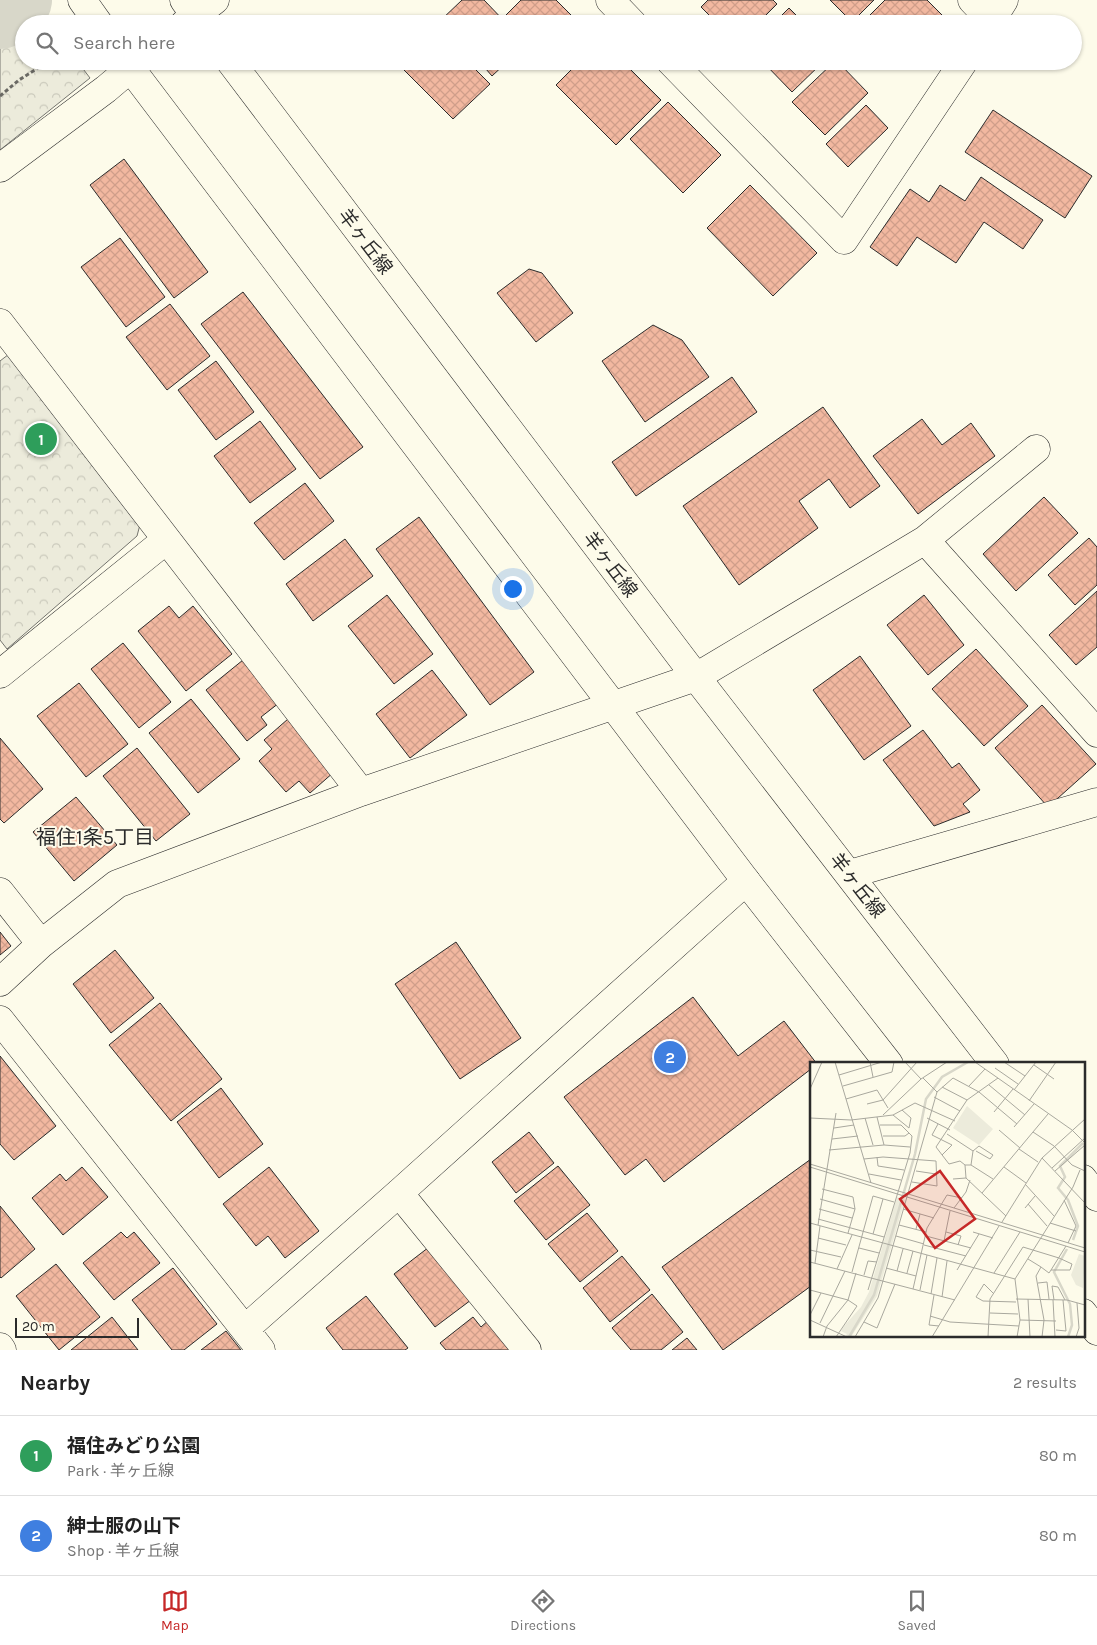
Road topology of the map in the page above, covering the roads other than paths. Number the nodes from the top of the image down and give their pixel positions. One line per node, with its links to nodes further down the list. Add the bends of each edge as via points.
1 (82, 0): 4 (street)
2 (610, 0): 5 (street)
3 (972, 0): 6 (street)
4 (93, 15)
5 (624, 15)
6 (995, 15)
7 (126, 70): 12 (street, via 106,89)
8 (137, 70): 19 (street)
9 (237, 70): 18 (street, 羊ヶ丘線)
10 (679, 70): 11 (street, via 844,240)
11 (958, 70)
12 (0, 168)
13 (0, 323): 15 (street)
14 (1036, 449): 16 (street)
15 (166, 540): 17 (street); 21 (street)
16 (924, 540): 18 (street); 20 (street)
17 (0, 674)
18 (696, 677): 19 (street); 23 (street, 羊ヶ丘線)
19 (613, 704): 21 (street); 24 (street)
20 (1097, 733)
21 (361, 792): 26 (street, via 117,884)
22 (1097, 802): 23 (street)
23 (850, 874): 30 (street, 羊ヶ丘線)
24 (746, 880): 29 (street); 32 (street)
25 (0, 892): 26 (street)
26 (41, 944): 27 (street)
27 (0, 982)
28 (0, 1020): 35 (street)
29 (887, 1062)
30 (993, 1062)
31 (1084, 1180): 33 (street)
32 (399, 1193): 35 (street); 38 (street)
33 (1097, 1197)
34 (1084, 1314): 36 (street)
35 (245, 1329): 37 (street)
36 (1097, 1331)
37 (262, 1350)
38 (527, 1350)

